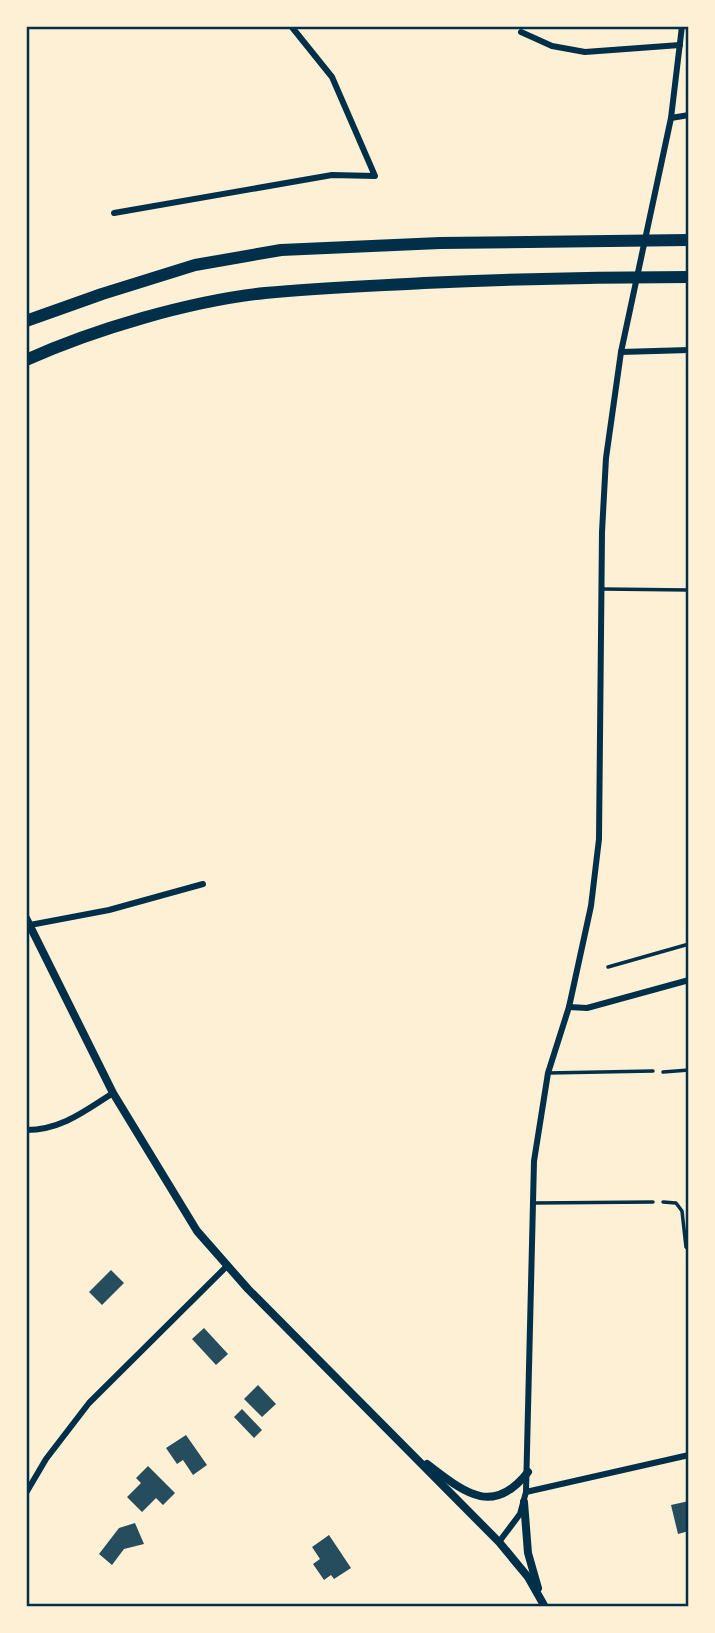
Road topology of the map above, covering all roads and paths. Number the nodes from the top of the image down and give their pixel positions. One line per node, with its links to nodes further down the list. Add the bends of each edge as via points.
1 (290, 26): 7 (street, via 332,77 375,176 332,175)
2 (682, 26): 4 (street)
3 (521, 33): 4 (street, via 552,46 585,52)
4 (680, 45): 6 (street)
5 (689, 115): 6 (street)
6 (671, 118): 12 (street)
7 (114, 213)
8 (689, 240): 10 (highway, via 281,250 195,265)
9 (689, 277): 13 (highway, via 559,277 263,293 146,318)
10 (26, 321)
11 (689, 351): 12 (street)
12 (621, 352): 14 (street, via 606,458)
13 (26, 360)
14 (602, 589): 15 (lane); 21 (street, via 599,839 591,906)
15 (689, 590)
16 (203, 884): 17 (street, via 109,910)
17 (28, 921): 26 (street)
18 (689, 944): 19 (lane)
19 (608, 967)
20 (689, 980): 21 (street, via 587,1008)
21 (569, 1007): 25 (street)
22 (689, 1070): 24 (lane)
23 (653, 1071): 25 (lane)
24 (663, 1072)
25 (548, 1073): 30 (street)
26 (113, 1093): 27 (street, via 64,1124); 32 (street, via 197,1231)
27 (26, 1130)
28 (653, 1202): 30 (lane)
29 (663, 1202): 31 (lane, via 676,1203 682,1211)
30 (532, 1203): 35 (street)
31 (689, 1250)
32 (227, 1266): 33 (street); 37 (street, via 89,1403)
33 (399, 1443): 35 (street, via 461,1490 479,1498 510,1491); 39 (street)
34 (689, 1455): 36 (street)
35 (528, 1472): 36 (street)
36 (526, 1492): 38 (street)
37 (26, 1493)
38 (524, 1502): 39 (street); 40 (street, via 527,1553)
39 (499, 1542): 40 (street)
40 (544, 1604)

